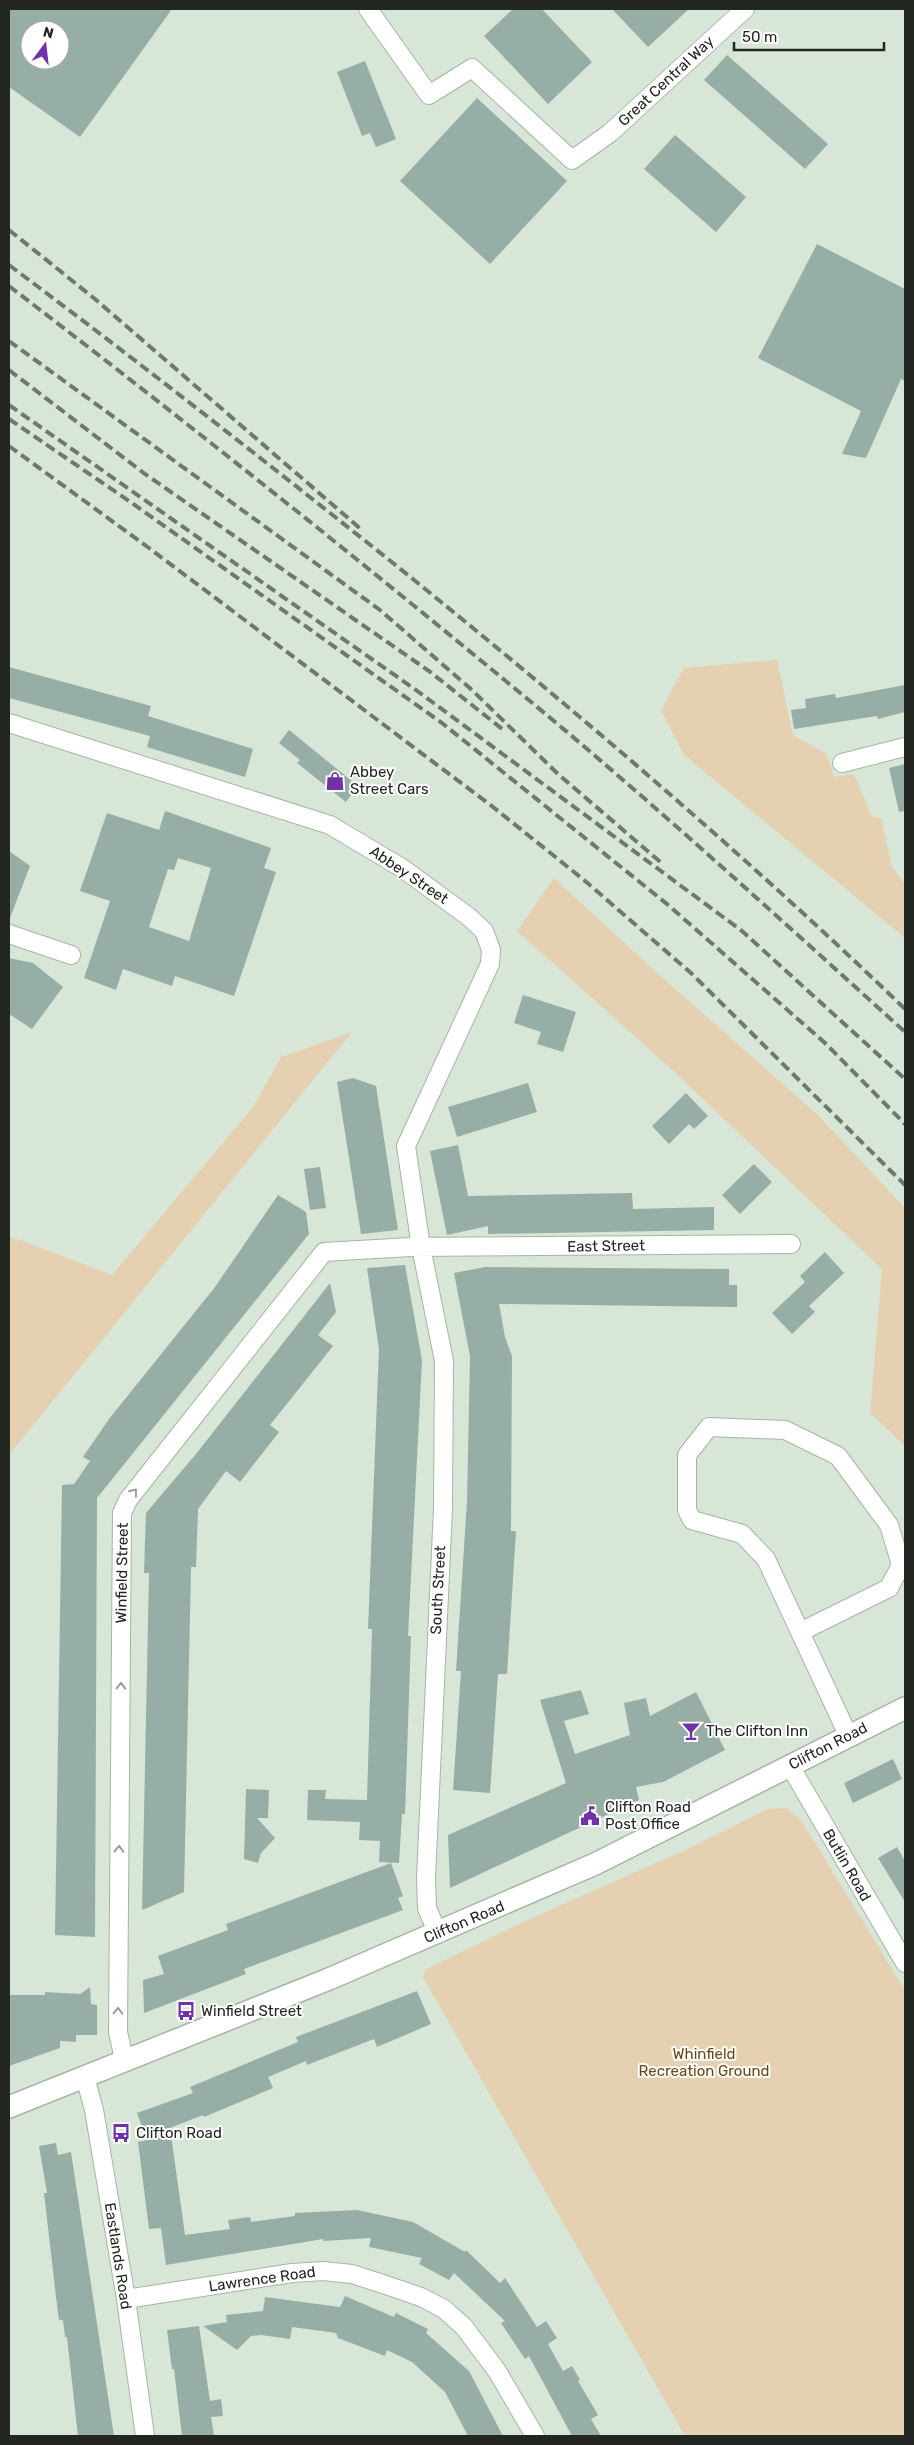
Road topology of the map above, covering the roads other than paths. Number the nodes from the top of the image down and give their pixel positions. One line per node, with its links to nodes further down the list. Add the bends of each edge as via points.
1 (368, 9): 2 (street, Great Central Way, via 429,95 472,68 572,160 610,133)
2 (745, 9)
3 (9, 722): 9 (street, Abbey Street, via 330,825 402,868 484,931 491,950 490,964 406,1146)
4 (905, 748): 5 (street)
5 (842, 763)
6 (9, 934): 7 (street)
7 (71, 955)
8 (791, 1244): 9 (street, East Street)
9 (421, 1247): 14 (street, South Street, via 444,1361 443,1508 426,1878 427,1908); 16 (street, Winfield Street, one-way to 9, via 118,2032 122,1513 128,1500 324,1252)
10 (800, 1632): 10 (street, via 889,1588 902,1565 889,1525 838,1456 785,1430 709,1427 687,1455 687,1510 692,1520 742,1534 766,1559); 12 (street)
11 (905, 1708): 12 (street, Clifton Road)
12 (848, 1735): 13 (street, Clifton Road)
13 (790, 1766): 14 (street, Clifton Road, via 595,1864); 15 (street, Butlin Road)
14 (438, 1934): 16 (street, Clifton Road)
15 (905, 1963)
16 (124, 2059): 17 (street, Clifton Road)
17 (85, 2077): 18 (street, Clifton Road); 19 (street, Eastlands Road, via 94,2110)
18 (9, 2107)
19 (126, 2300): 20 (street, Eastlands Road); 21 (street, Lawrence Road, via 292,2272 352,2274 383,2284 444,2309 464,2327 497,2371)
20 (145, 2436)
21 (535, 2436)

